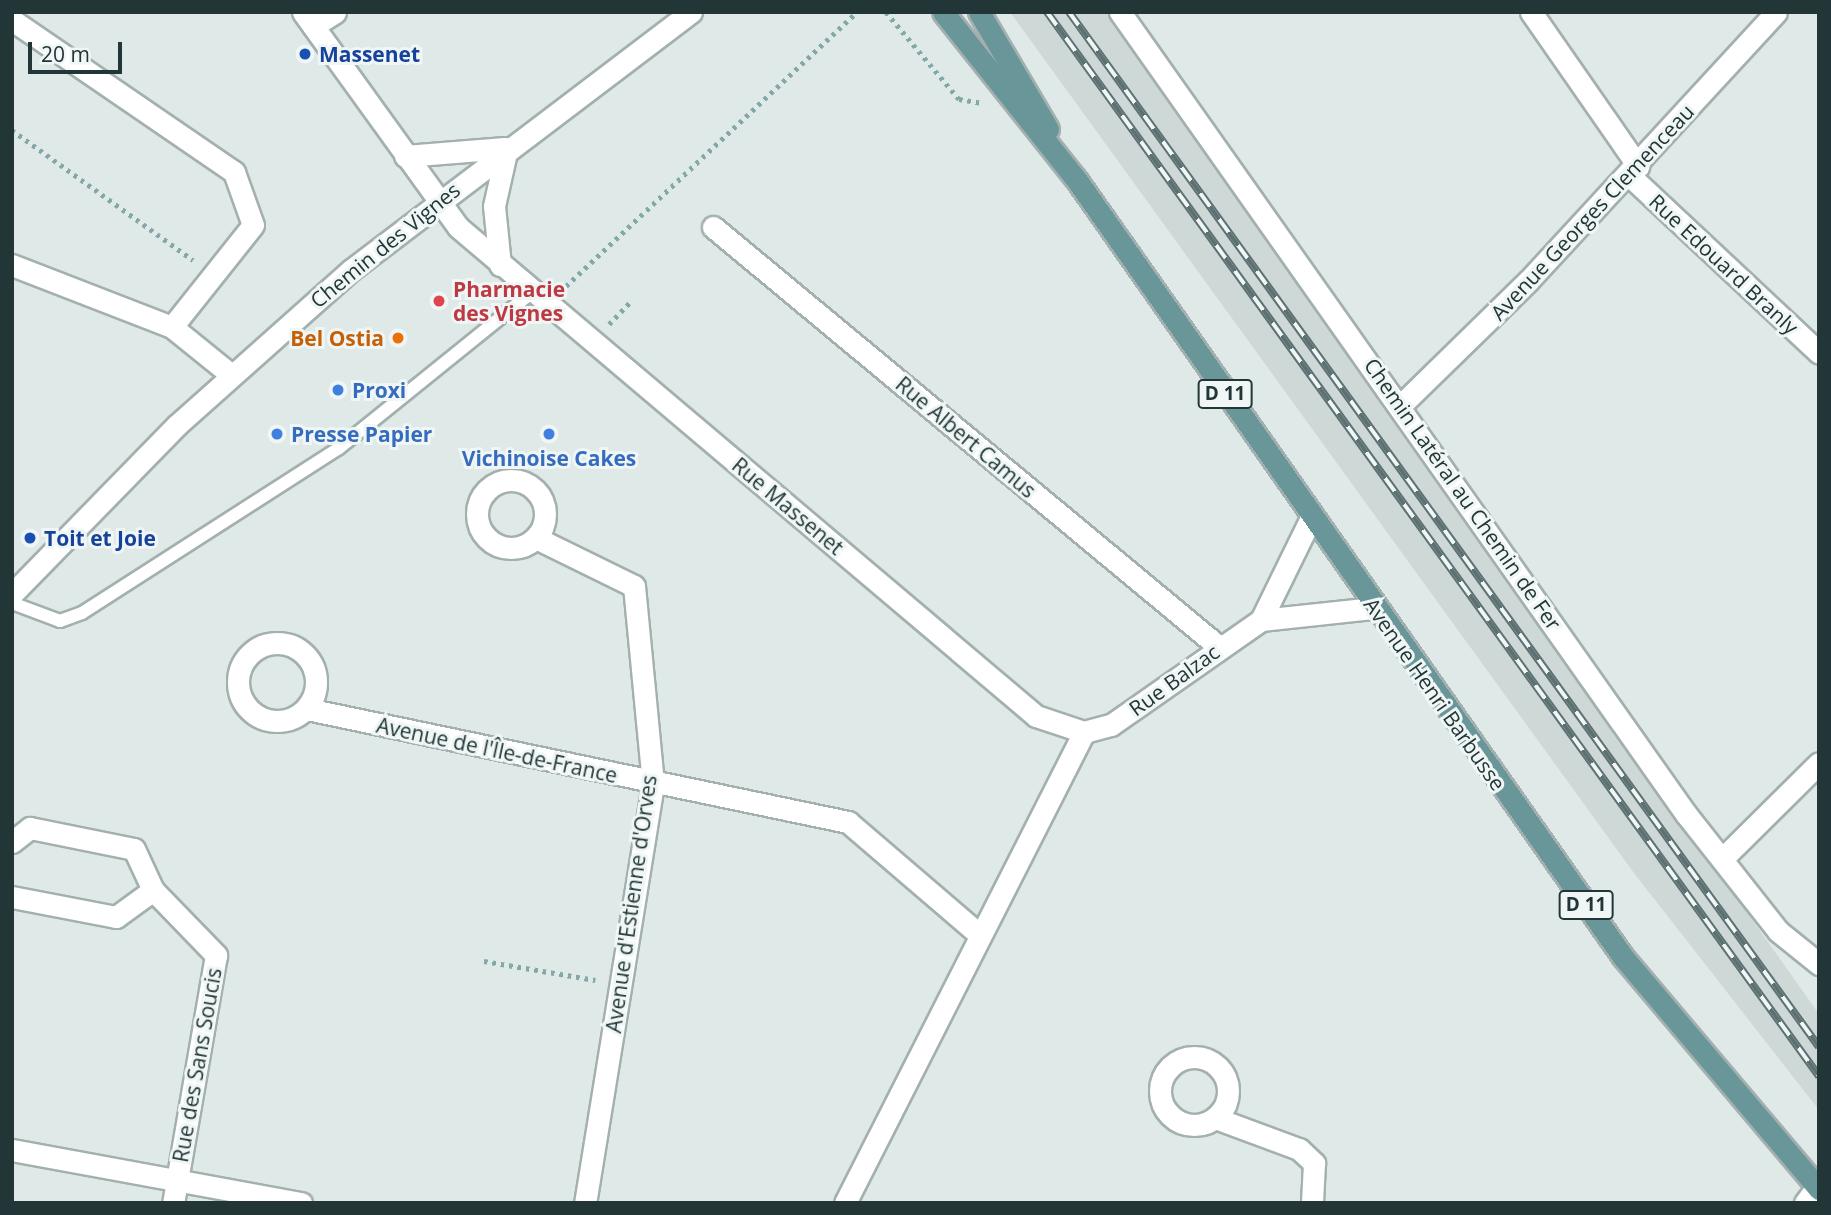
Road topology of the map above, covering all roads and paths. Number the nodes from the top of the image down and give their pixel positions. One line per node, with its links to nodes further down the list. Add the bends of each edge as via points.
1 (335, 12): 10 (street)
2 (691, 12): 14 (street, Chemin des Vignes)
3 (857, 12): 23 (path)
4 (886, 12): 12 (path, via 959,99)
5 (943, 12): 17 (main road, Avenue Henri Barbusse / D 11)
6 (979, 12): 17 (main road, Avenue Henri Barbusse / D 11)
7 (1120, 12): 27 (street, Chemin Latéral au Chemin de Fer)
8 (1531, 12): 16 (street, Rue Edouard Branly)
9 (1776, 12): 16 (street, Avenue Georges Clemenceau)
10 (308, 19): 15 (street, Rue Massenet)
11 (12, 20): 22 (street, via 234,172 253,225)
12 (986, 104)
13 (12, 130): 22 (path)
14 (507, 148): 15 (street); 18 (street, Chemin des Vignes); 21 (street, via 494,205)
15 (405, 156): 18 (street, Rue Massenet)
16 (1633, 170): 25 (street, Rue Edouard Branly); 27 (street, Avenue Georges Clemenceau)
17 (1076, 179): 28 (main road, Avenue Henri Barbusse / D 11)
18 (435, 204): 21 (street, Rue Massenet); 26 (street, Chemin des Vignes)
19 (713, 228): 34 (street, Rue Albert Camus)
20 (12, 265): 24 (street)
21 (500, 265): 23 (street, Rue Massenet)
22 (214, 275): 24 (street)
23 (539, 298): 31 (lane, via 339,448 82,613 51,619); 36 (street, Rue Massenet, via 1036,716)
24 (172, 327): 26 (street)
25 (1819, 353)
26 (230, 374): 30 (street, Chemin des Vignes)
27 (1402, 404): 40 (street, Chemin Latéral au Chemin de Fer)
28 (1311, 518): 32 (main road, Avenue Henri Barbusse / D 11); 33 (street)
29 (536, 538): 38 (street, Avenue d'Estienne d'Orves, via 634,586)
30 (12, 594)
31 (12, 603)
32 (1374, 608): 33 (street, Rue Balzac); 50 (main road, Avenue Henri Barbusse / D 11, via 1623,957)
33 (1261, 620): 34 (street, Rue Balzac)
34 (1219, 647): 36 (street, Rue Balzac, via 1111,725)
35 (307, 709): 38 (street, Avenue de l'Île-de-France)
36 (1084, 732): 43 (street)
37 (1819, 763): 40 (street)
38 (653, 784): 43 (street, Avenue de l'Île-de-France, via 848,822); 46 (street, Avenue d'Estienne d'Orves)
39 (12, 842): 41 (street, via 30,828 134,849)
40 (1722, 859): 45 (street, Chemin Latéral au Chemin de Fer, via 1778,931)
41 (153, 890): 42 (street, via 116,918); 49 (street, Rue des Sans Soucis, via 216,955)
42 (12, 897)
43 (980, 935): 54 (street)
44 (484, 961): 46 (path)
45 (1819, 964)
46 (620, 985): 53 (street, Avenue d'Estienne d'Orves)
47 (1215, 1118): 55 (street, via 1299,1149 1314,1163)
48 (12, 1150): 49 (street)
49 (178, 1180): 51 (street); 52 (street)
50 (1814, 1193)
51 (295, 1202)
52 (173, 1203)
53 (585, 1203)
54 (845, 1203)
55 (1312, 1203)

